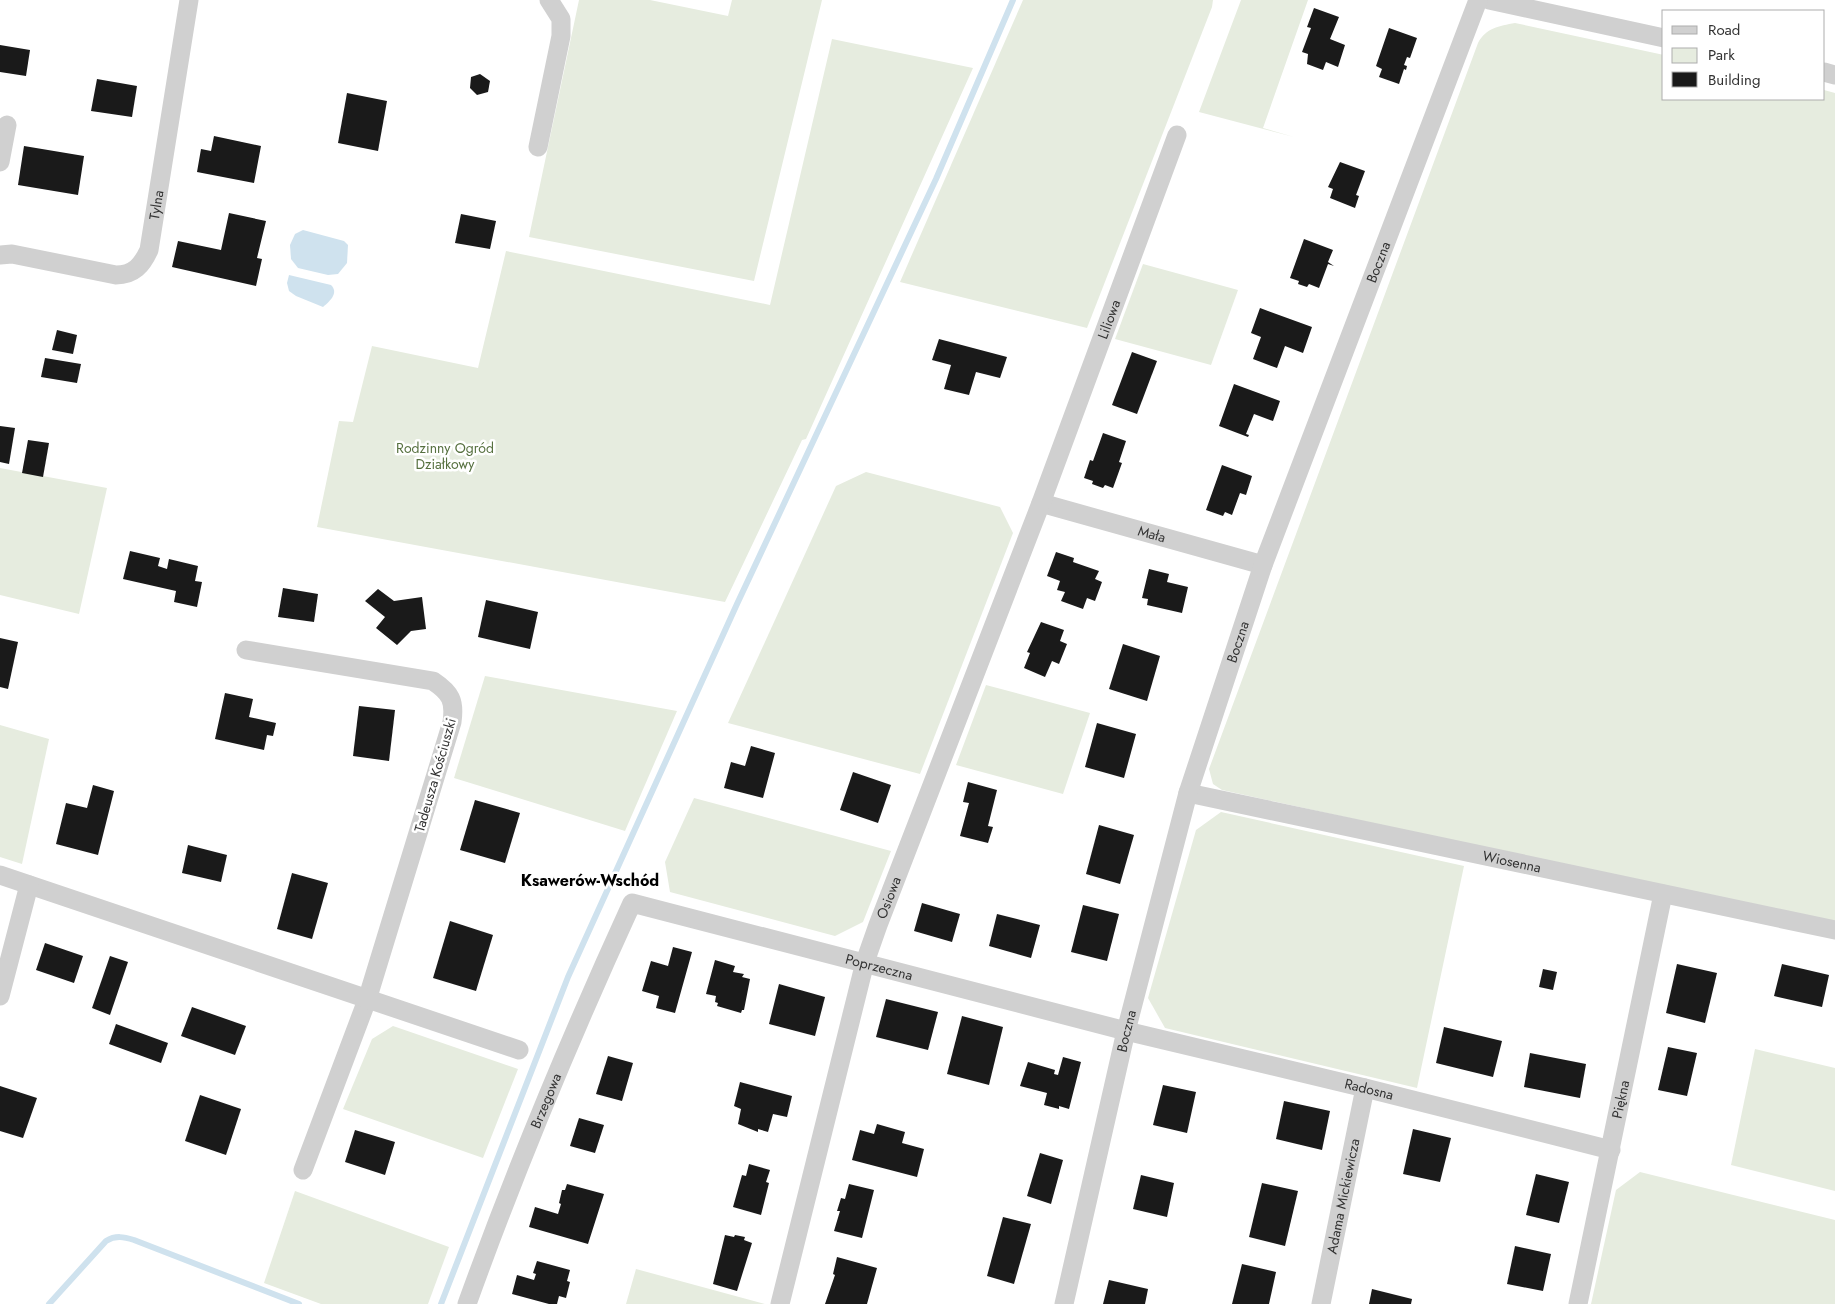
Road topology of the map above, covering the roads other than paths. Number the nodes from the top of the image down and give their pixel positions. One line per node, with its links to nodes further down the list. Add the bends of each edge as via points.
1 (190, 0): 10 (street, Tylna, via 149,250 144,262 134,271 116,275 12,254)
2 (549, 0): 8 (street, via 561,19 561,36)
3 (1478, 0): 12 (street, Boczna)
4 (1489, 0): 5 (street)
5 (1662, 38)
6 (7, 125): 9 (street)
7 (1177, 135): 11 (street, Liliowa)
8 (538, 147)
9 (0, 162)
10 (0, 255)
11 (1041, 503): 12 (street, Mała); 20 (street, Osiowa)
12 (1263, 565): 14 (street, Boczna)
13 (246, 650): 22 (street, Tadeusza Kościuszki, via 434,682 444,688 453,704 452,722)
14 (1188, 792): 17 (street, Wiosenna); 23 (street, Boczna)
15 (0, 875): 16 (street)
16 (29, 885): 21 (street); 22 (street)
17 (1663, 894): 19 (street, Wiosenna); 26 (street, Piękna)
18 (632, 903): 20 (street, Poprzeczna); 28 (street, Brzegowa, via 499,1214)
19 (1835, 930)
20 (865, 962): 23 (street, Poprzeczna); 29 (street, Osiowa)
21 (0, 996)
22 (368, 1000): 24 (street); 27 (street, Tadeusza Kościuszki)
23 (1126, 1031): 25 (street, Radosna); 30 (street, Boczna)
24 (519, 1050)
25 (1365, 1088): 26 (street, Radosna); 31 (street, Adama Mickiewicza)
26 (1611, 1150): 32 (street, Piękna)
27 (303, 1170)
28 (467, 1304)
29 (780, 1304)
30 (1064, 1304)
31 (1321, 1304)
32 (1578, 1304)

